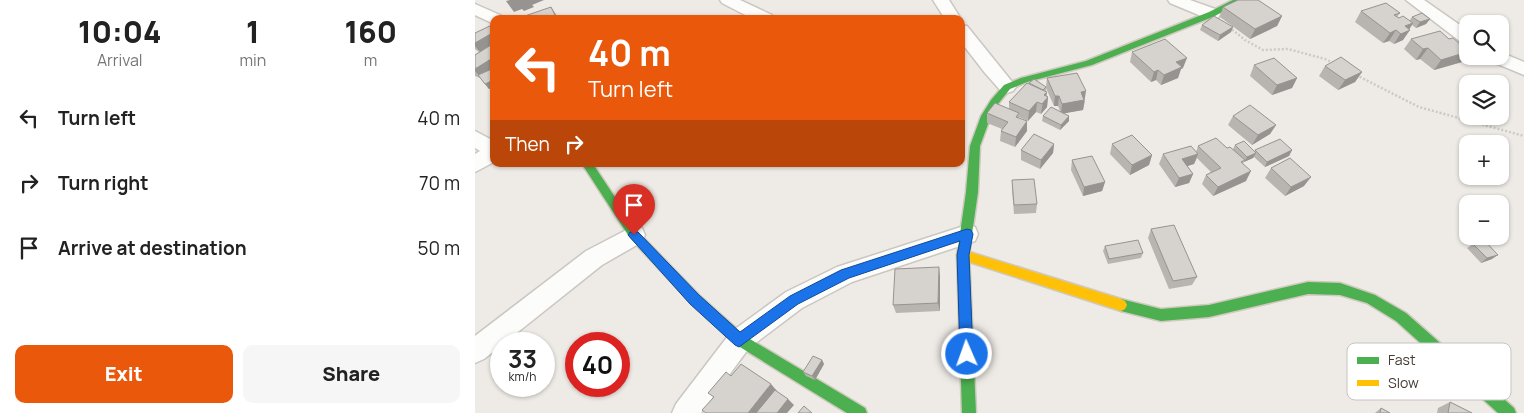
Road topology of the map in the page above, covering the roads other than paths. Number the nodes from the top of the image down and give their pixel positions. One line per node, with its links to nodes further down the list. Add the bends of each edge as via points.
1 (728, 0): 8 (street)
2 (941, 0): 9 (street)
3 (1176, 0): 7 (street)
4 (1239, 0): 7 (street)
5 (1414, 0): 11 (street)
6 (475, 9): 10 (street)
7 (1213, 13): 15 (street, via 1089,63)
8 (758, 15)
9 (950, 15)
10 (490, 17)
11 (1459, 32)
12 (965, 35): 15 (street)
13 (1509, 62): 14 (street)
14 (1524, 69)
15 (1007, 87): 22 (street, via 986,116 975,146)
16 (475, 138): 17 (street)
17 (490, 148)
18 (490, 154): 19 (street)
19 (475, 164)
20 (589, 167): 21 (street)
21 (634, 235): 23 (street, via 695,300); 25 (street, via 594,258)
22 (965, 244): 23 (street, via 845,274 794,300); 24 (street, via 1119,305 1161,315 1209,311 1308,288 1340,289 1371,299 1401,317); 29 (street)
23 (739, 340): 27 (street); 28 (street)
24 (1430, 343)
25 (475, 351)
26 (1494, 400): 30 (street)
27 (685, 413)
28 (860, 413)
29 (969, 413)
30 (1509, 413)

